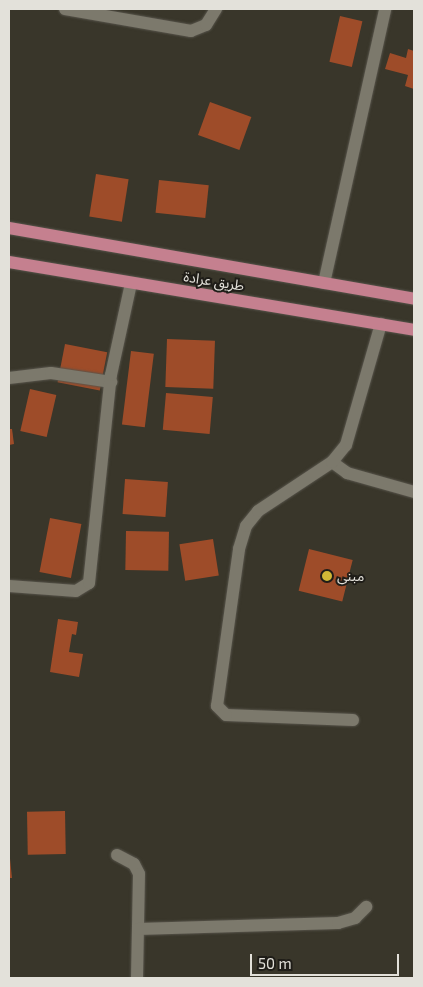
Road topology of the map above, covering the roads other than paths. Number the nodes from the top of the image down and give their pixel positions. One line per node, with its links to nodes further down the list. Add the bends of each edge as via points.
1 (65, 9): 2 (street, via 191,30 206,25)
2 (216, 9)
3 (386, 9): 7 (street)
4 (9, 228): 7 (main road)
5 (9, 262): 6 (main road, طريق عرادة)
6 (131, 283): 9 (main road, طريق عرادة); 12 (street)
7 (324, 284): 8 (main road)
8 (414, 299)
9 (381, 324): 10 (main road, طريق عرادة); 13 (street, via 346,446)
10 (414, 330)
11 (9, 378): 12 (street, via 51,373)
12 (111, 382): 15 (street, via 89,583 76,591)
13 (332, 462): 14 (street, via 347,473); 16 (street, via 258,511 246,526 217,706 226,715)
14 (414, 492)
15 (9, 586)
16 (354, 720)
17 (117, 854): 19 (street, via 134,864 139,874)
18 (366, 907): 19 (street, via 355,918 338,923)
19 (138, 929): 20 (street)
20 (137, 978)

